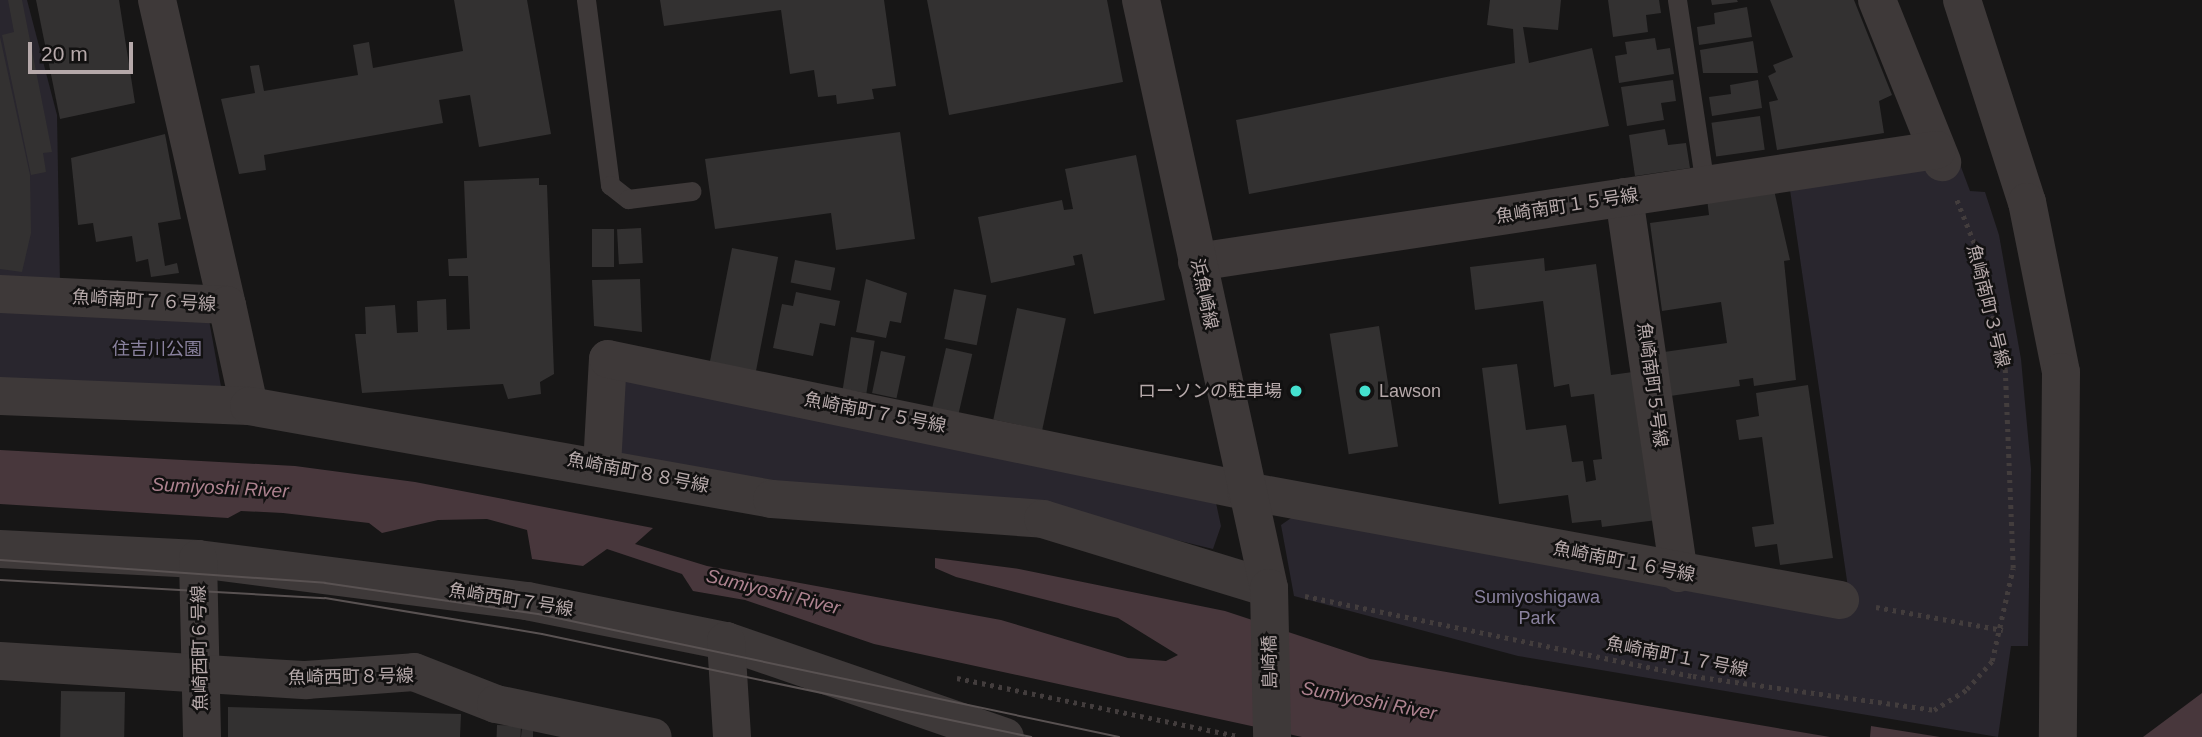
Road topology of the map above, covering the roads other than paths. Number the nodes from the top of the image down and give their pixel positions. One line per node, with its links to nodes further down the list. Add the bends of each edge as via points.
1 (158, 0): 12 (street)
2 (586, 0): 8 (lane, via 610,185 628,199)
3 (1141, 0): 10 (street, 浜魚崎線)
4 (1677, 0): 7 (lane)
5 (1877, 0): 7 (street, 魚崎南町１５号線, via 1939,156)
6 (1962, 0): 25 (street, via 1985,57 2027,202 2061,372)
7 (1705, 185): 9 (street, 魚崎南町１５号線)
8 (692, 191)
9 (1624, 197): 10 (street, 魚崎南町１５号線); 19 (street, 魚崎南町５号線)
10 (1198, 262): 16 (street, 浜魚崎線)
11 (0, 294): 12 (street, 魚崎南町７６号線)
12 (227, 305): 14 (street, 魚崎南町７６号線)
13 (0, 396): 14 (street, 魚崎南町８８号線)
14 (249, 407): 15 (street, 魚崎南町８８号線)
15 (602, 466): 16 (street, 魚崎南町７５号線, via 608,359); 20 (street, 魚崎南町８８号線, via 772,499 1043,519)
16 (1246, 491): 19 (street, 魚崎南町１６号線); 20 (street, 浜魚崎線)
17 (0, 549): 18 (street, 魚崎西町７号線)
18 (198, 559): 22 (street, 魚崎西町７号線, via 527,601); 24 (street, 魚崎西町６号線)
19 (1679, 573): 21 (street, 魚崎南町１６号線)
20 (1269, 588): 30 (street, 島崎橋)
21 (1840, 600)
22 (726, 642): 28 (street); 29 (street, 魚崎西町７号線)
23 (0, 661): 24 (street, 魚崎西町８号線)
24 (203, 669): 26 (street, 魚崎西町６号線); 27 (street, 魚崎西町８号線, via 306,680 414,672 496,704)
25 (2059, 728)
26 (202, 737)
27 (653, 737)
28 (732, 737)
29 (1005, 737)
30 (1272, 737)

